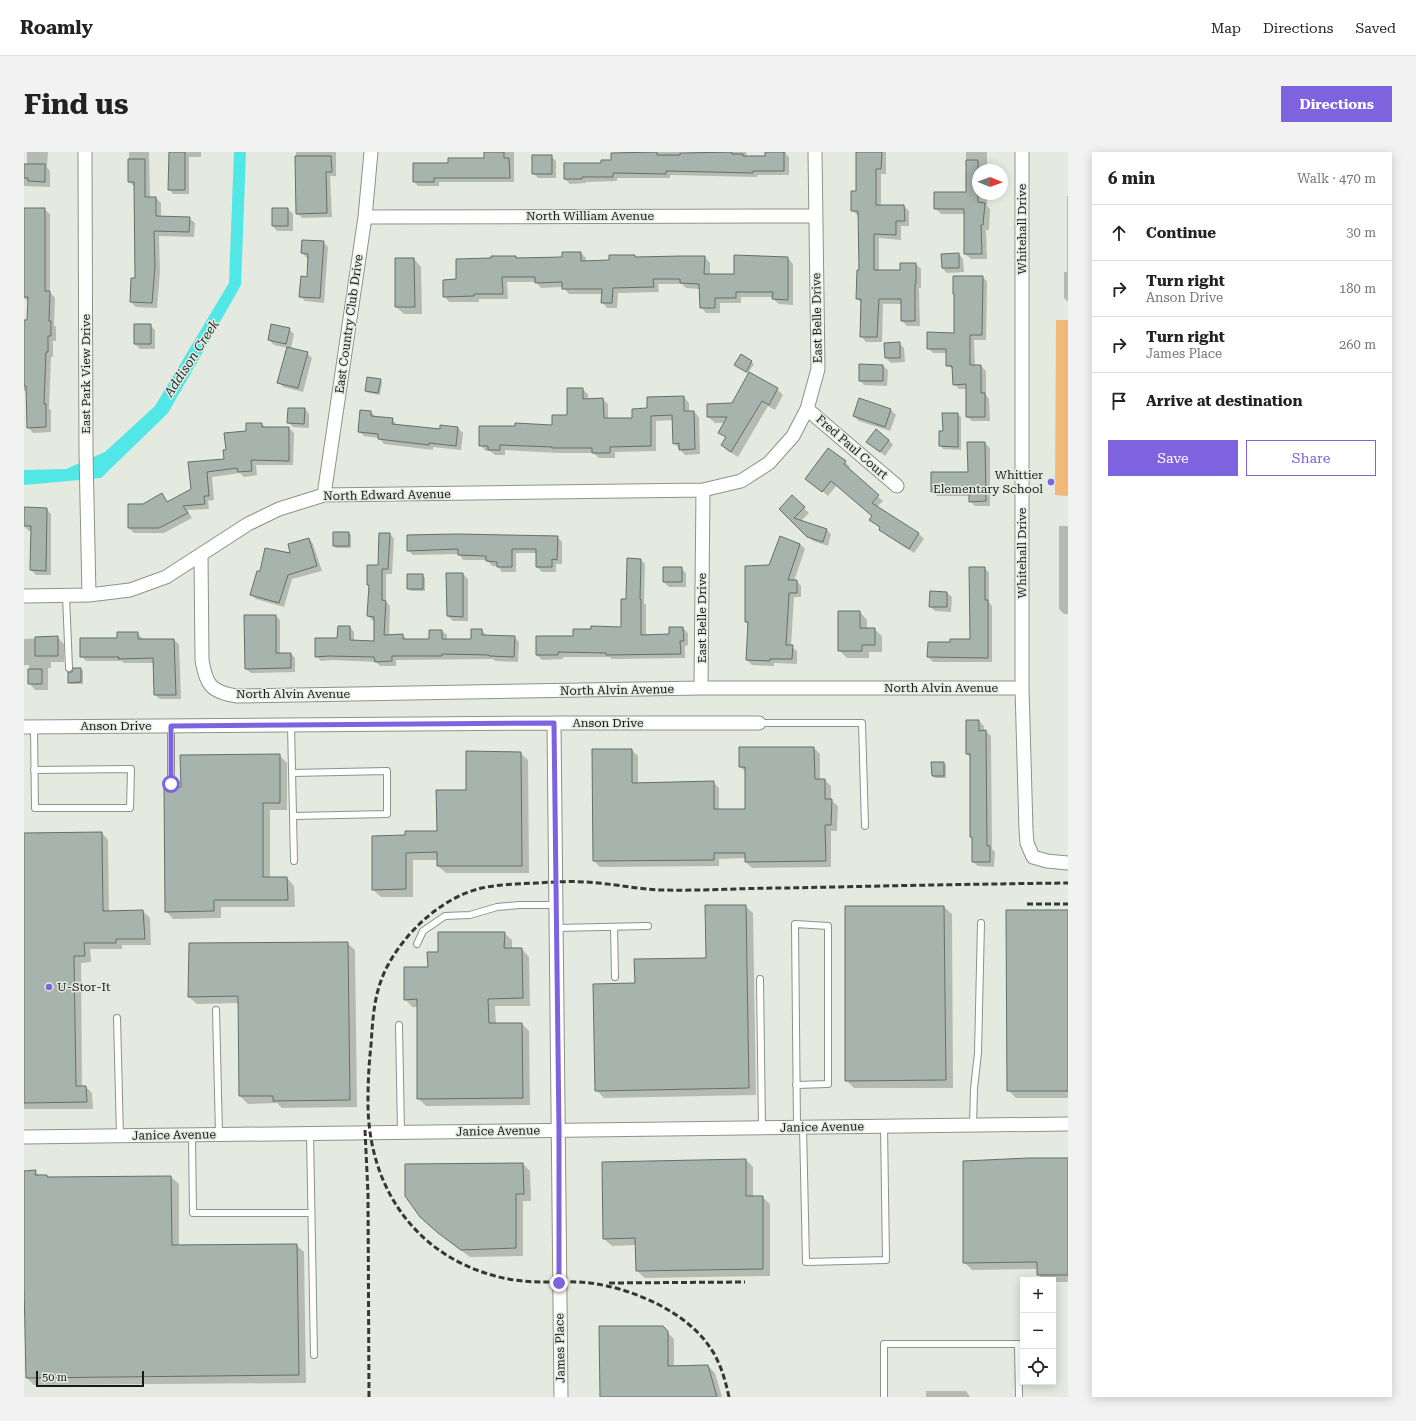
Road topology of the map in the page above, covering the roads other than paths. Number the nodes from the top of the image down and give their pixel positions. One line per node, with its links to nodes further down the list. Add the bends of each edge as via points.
1 (85, 152): 12 (street, East Park View Drive)
2 (371, 152): 6 (street, East Country Club Drive)
3 (815, 152): 5 (street, East Belle Drive)
4 (1022, 152): 17 (street, Whitehall Drive)
5 (816, 216): 6 (street, North William Avenue); 7 (street, East Belle Drive, via 818,369)
6 (365, 217): 10 (street, East Country Club Drive)
7 (807, 409): 8 (street, Fred Paul Court); 9 (street, East Belle Drive, via 793,436 769,463 741,480)
8 (897, 486)
9 (703, 490): 10 (street, North Edward Avenue); 16 (street, East Belle Drive)
10 (324, 495): 11 (street, North Edward Avenue, via 279,509 254,521)
11 (201, 555): 12 (street, North Edward Avenue, via 166,577 130,590); 16 (street, North Alvin Avenue, via 202,660 205,677 214,689 224,694 236,696)
12 (89, 595): 14 (street, North Edward Avenue)
13 (24, 596): 14 (street, North Edward Avenue)
14 (66, 596): 15 (lane)
15 (69, 668)
16 (702, 688): 17 (street, North Alvin Avenue)
17 (1022, 688): 29 (street, Whitehall Drive, via 1028,843 1033,857)
18 (554, 723): 19 (street, Anson Drive); 20 (street, Anson Drive); 30 (street, James Place)
19 (759, 723): 27 (lane, via 862,723)
20 (291, 725): 21 (street, Anson Drive); 24 (lane)
21 (171, 726): 22 (street, Anson Drive); 25 (lane)
22 (29, 727): 23 (lane)
23 (34, 770): 23 (lane, via 131,769 130,808 35,808)
24 (292, 773): 26 (lane); 26 (lane, via 387,771 387,814)
25 (171, 784)
26 (293, 816): 28 (lane)
27 (865, 826)
28 (294, 860)
29 (1068, 863)
30 (556, 905): 34 (street, James Place); 35 (lane, via 497,907 470,915 444,916 423,931)
31 (981, 923): 43 (lane, via 978,1053)
32 (614, 926): 33 (lane); 34 (lane); 36 (lane)
33 (648, 926)
34 (556, 928): 47 (street, James Place)
35 (417, 944)
36 (615, 977)
37 (760, 979): 46 (lane)
38 (216, 1010): 50 (lane)
39 (117, 1018): 52 (lane)
40 (399, 1024): 48 (lane)
41 (796, 1085): 41 (lane, via 795,924 828,926 828,1084); 45 (lane)
42 (1068, 1124): 43 (street, Janice Avenue)
43 (972, 1125): 44 (street, Janice Avenue)
44 (884, 1126): 45 (street, Janice Avenue); 45 (lane, via 886,1260 806,1262)
45 (800, 1127): 46 (street, Janice Avenue)
46 (762, 1128): 47 (street, Janice Avenue)
47 (559, 1130): 48 (street, Janice Avenue); 56 (street, James Place)
48 (400, 1132): 49 (street, Janice Avenue)
49 (310, 1133): 50 (street, Janice Avenue); 54 (lane)
50 (219, 1134): 51 (street, Janice Avenue)
51 (192, 1135): 52 (street, Janice Avenue); 54 (lane, via 193,1213)
52 (120, 1136): 53 (street, Janice Avenue)
53 (24, 1137)
54 (311, 1213): 55 (lane)
55 (314, 1355)
56 (561, 1397)
57 (884, 1397): 58 (lane, via 884,1344 1018,1344)
58 (1019, 1397)

